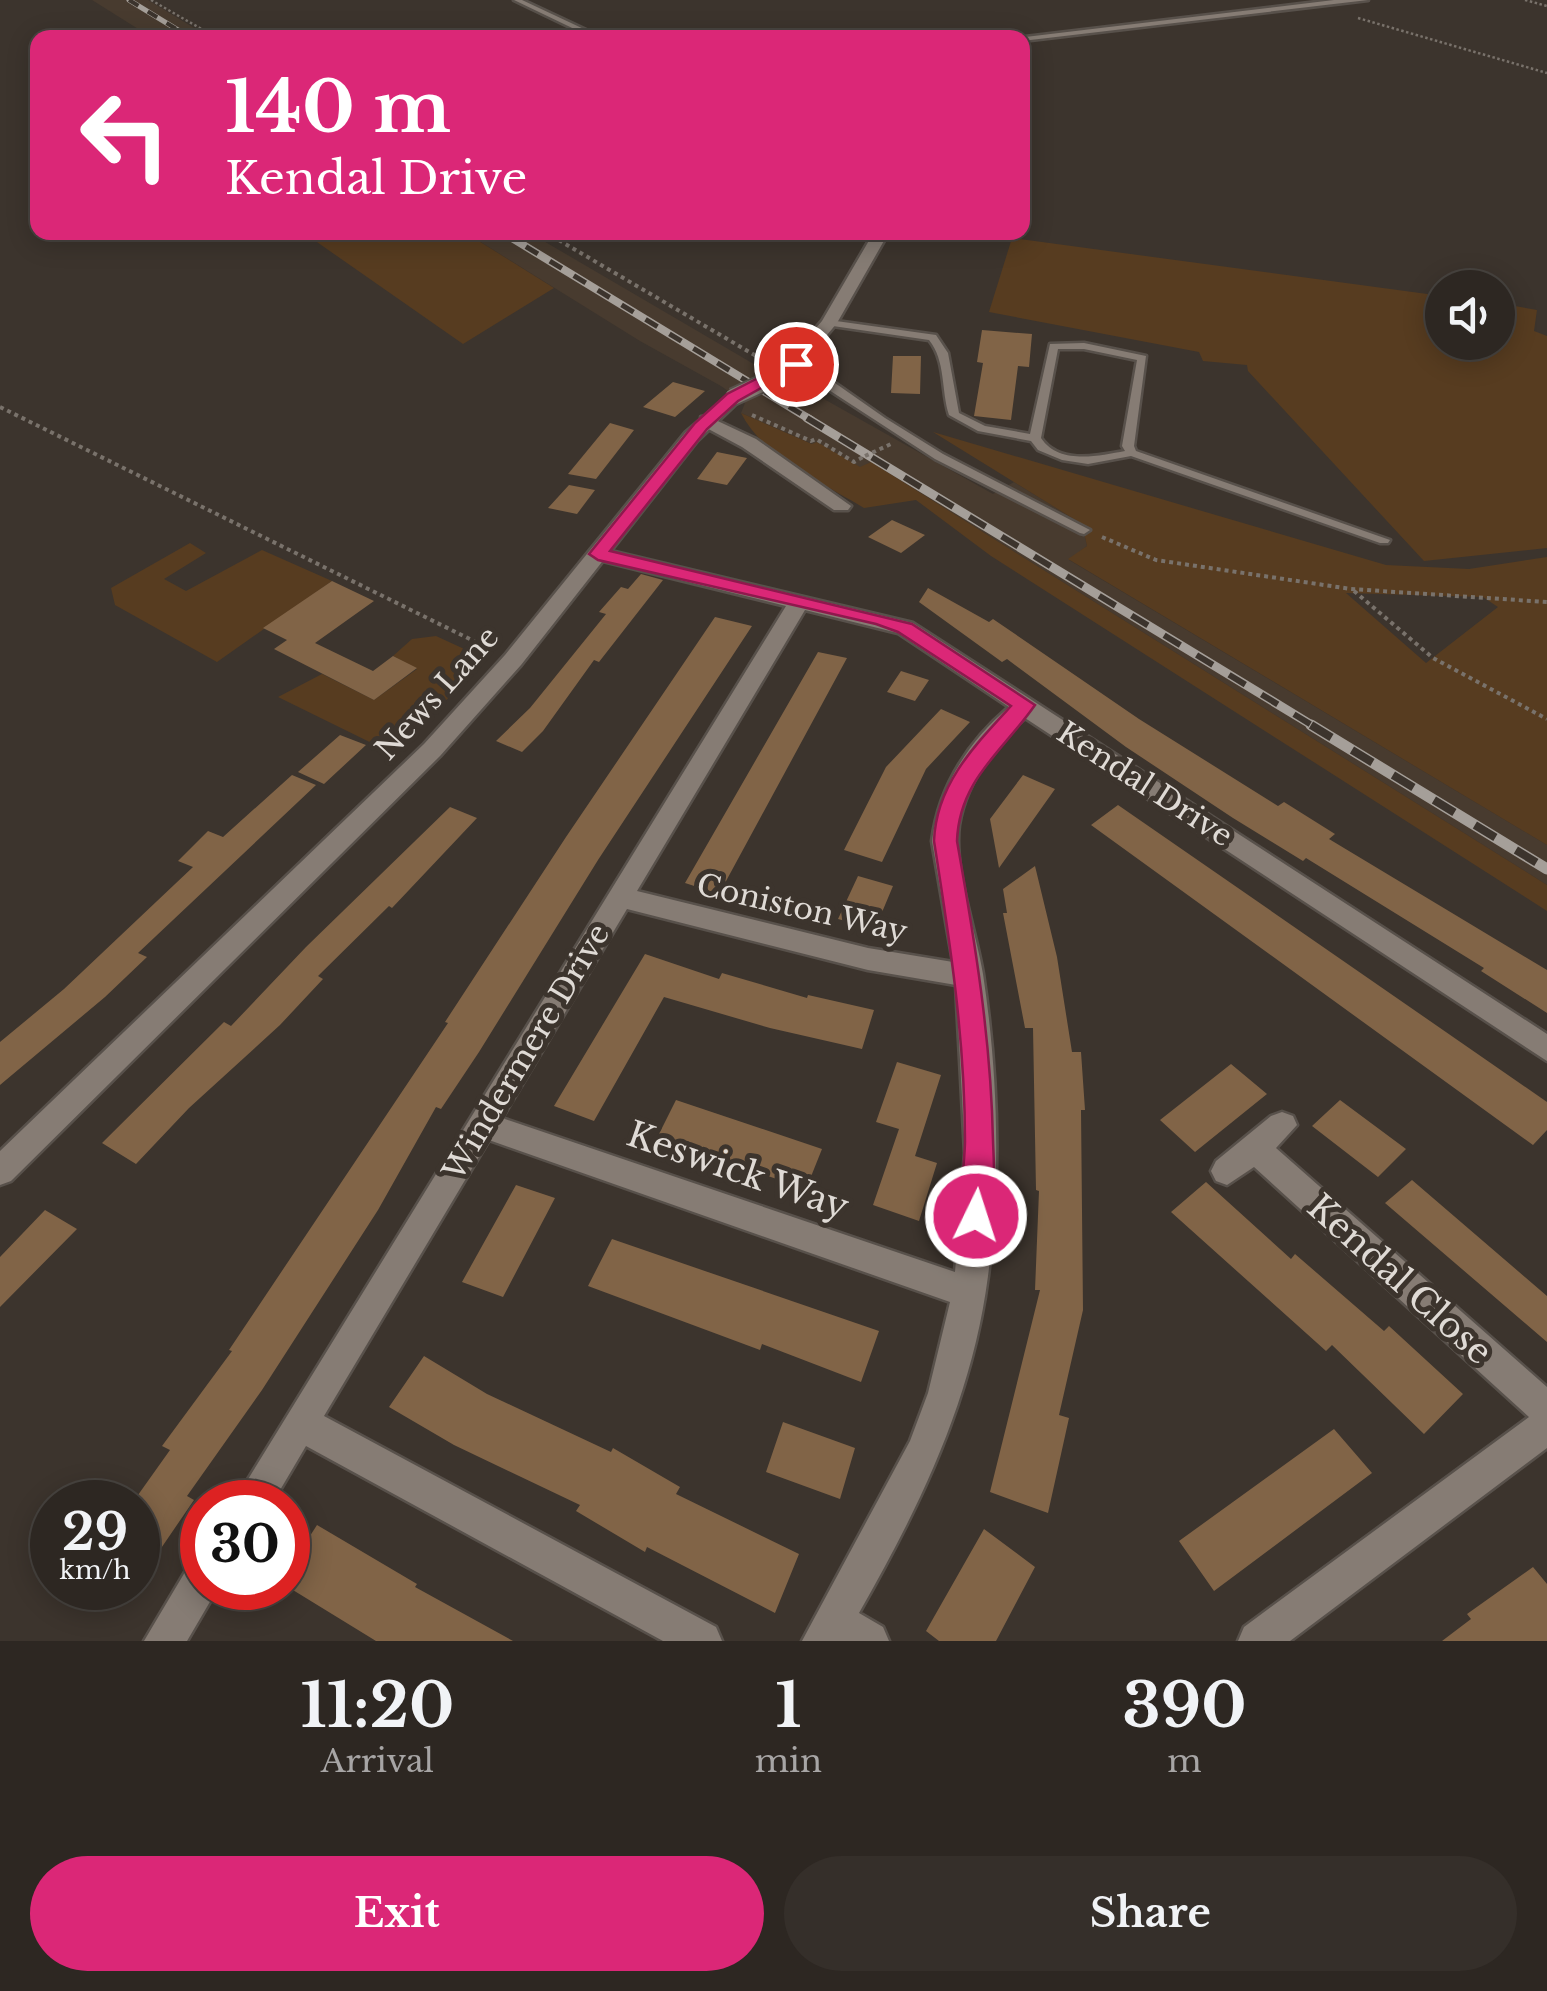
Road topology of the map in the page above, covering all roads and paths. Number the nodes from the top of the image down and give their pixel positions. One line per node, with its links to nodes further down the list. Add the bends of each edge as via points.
1 (151, 0): 7 (path)
2 (517, 0): 8 (lane)
3 (1363, 0): 5 (street)
4 (1525, 0): 6 (path)
5 (1312, 5): 9 (street); 10 (path)
6 (1547, 6)
7 (203, 30)
8 (583, 30)
9 (1030, 37)
10 (1547, 73)
11 (559, 240): 14 (path)
12 (877, 240): 13 (street, News Lane)
13 (829, 323): 15 (street, News Lane); 19 (lane, via 932,337 946,364 946,398 954,416 982,429)
14 (762, 359)
15 (792, 368): 16 (street, News Lane, bridge); 23 (lane, via 819,375 894,429)
16 (730, 400): 18 (street, News Lane); 20 (path, bridge, via 854,462)
17 (0, 406): 29 (path)
18 (707, 420): 22 (street); 25 (street, News Lane)
19 (1035, 438): 21 (lane, via 1062,457 1088,461); 21 (lane, via 1054,346 1111,350 1142,358)
20 (890, 444)
21 (1132, 453): 24 (lane)
22 (841, 506)
23 (1084, 530): 26 (path, via 1156,560)
24 (1384, 540)
25 (598, 554): 27 (street, Kendal Drive); 29 (street, News Lane)
26 (1352, 589): 28 (path); 31 (path, via 1433,658)
27 (800, 601): 30 (street, Kendal Drive, via 905,628); 32 (street, Windermere Drive)
28 (1547, 602)
29 (513, 660): 38 (street, News Lane, via 432,750)
30 (1024, 705): 33 (street, via 958,786 946,821); 34 (street, Kendal Drive)
31 (1547, 719)
32 (621, 897): 33 (street, Coniston Way, via 868,959); 35 (street, Windermere Drive)
33 (969, 976): 40 (street, via 980,1178)
34 (1547, 1049)
35 (482, 1124): 40 (street, Keswick Way); 42 (street, Windermere Drive)
36 (1282, 1124): 37 (street)
37 (1254, 1148): 39 (street); 41 (street, Kendal Close)
38 (0, 1171)
39 (1227, 1171)
40 (968, 1292): 46 (street, via 952,1372 926,1448)
41 (1547, 1410)
42 (302, 1424): 44 (street, Windermere Drive); 48 (street)
43 (1547, 1426): 50 (street)
44 (266, 1480)
45 (184, 1610): 47 (street)
46 (828, 1630): 49 (street)
47 (164, 1641)
48 (702, 1641)
49 (869, 1641)
50 (1258, 1641)

